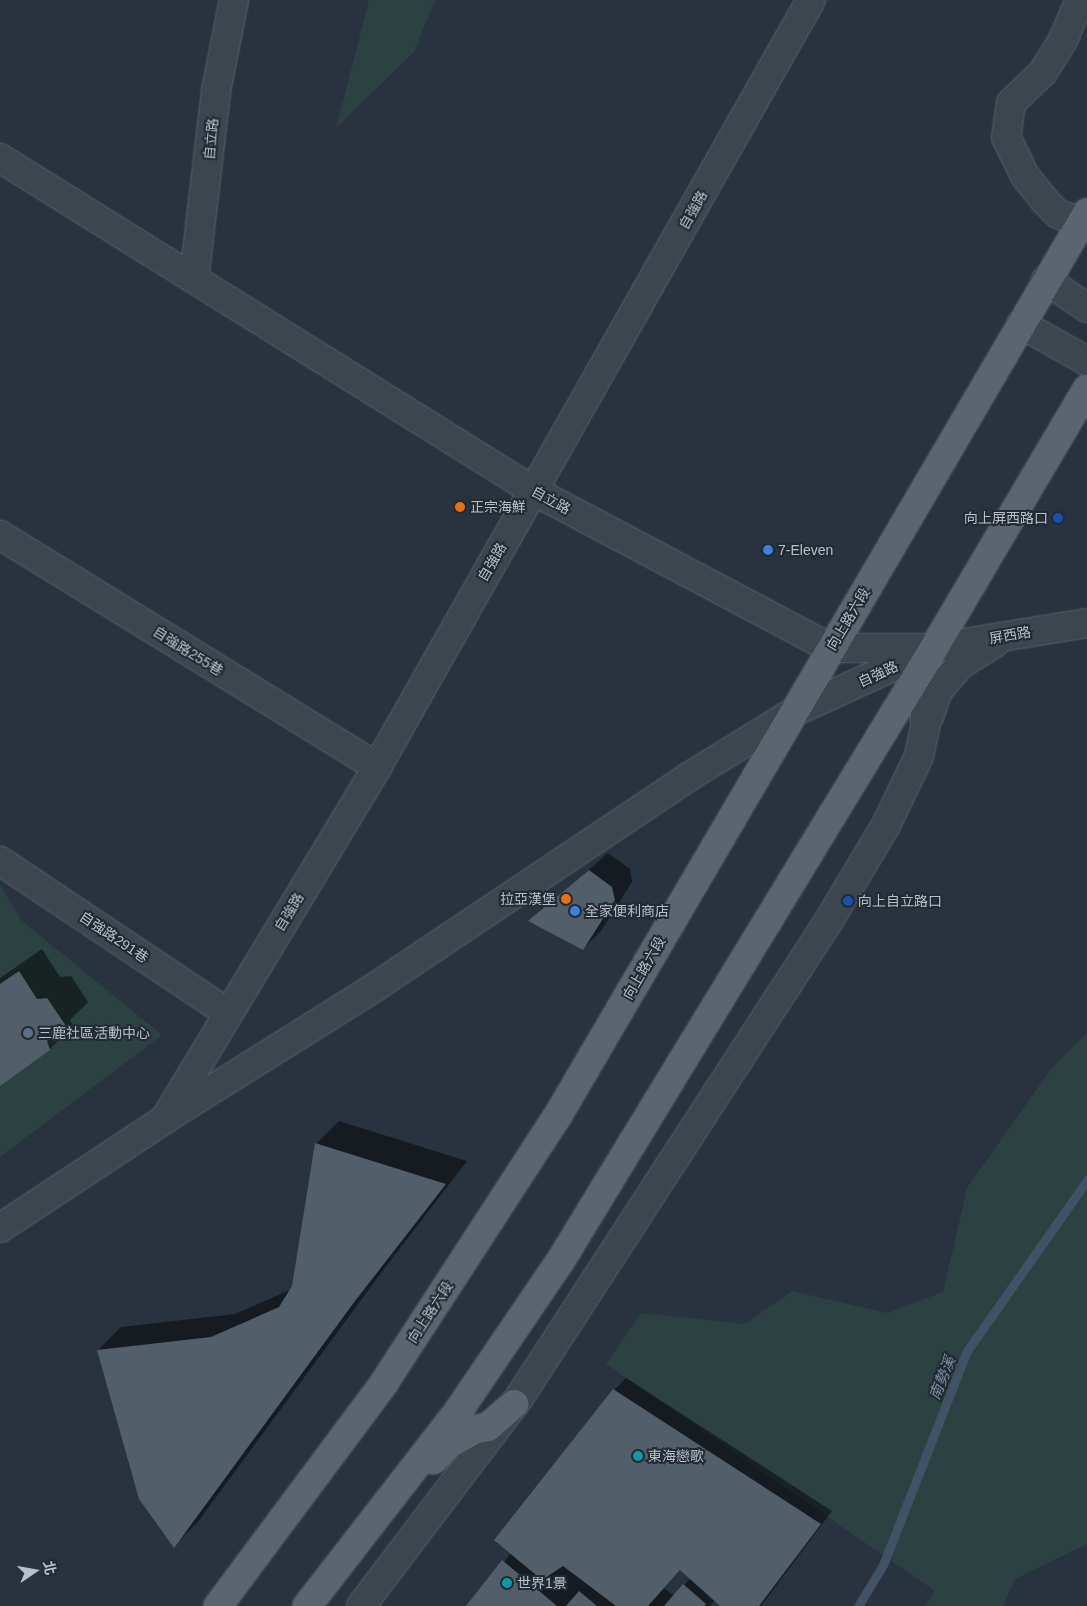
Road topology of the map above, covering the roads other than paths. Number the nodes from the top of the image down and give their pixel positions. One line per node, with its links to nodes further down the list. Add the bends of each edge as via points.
1 (234, 0): 6 (street, 自立路, via 216,92)
2 (812, 0): 12 (street, 自強路)
3 (1079, 2): 5 (street, via 1063,40 1042,73 1011,103 1006,137 1025,176 1045,201 1058,214)
4 (0, 158): 6 (street, 自立路)
5 (1084, 217): 7 (main road, 向上路六段)
6 (194, 279): 12 (street, 自立路)
7 (1046, 280): 8 (street); 9 (main road, 向上路六段)
8 (1087, 308)
9 (1021, 324): 10 (street); 16 (main road, 向上路六段)
10 (1087, 361)
11 (1087, 389): 17 (main road)
12 (534, 491): 16 (street, 自立路); 20 (street, 自強路)
13 (0, 534): 20 (street, 自強路255巷)
14 (1087, 622): 15 (street, 屏西路)
15 (1006, 636): 17 (street, 屏西路); 19 (street, via 960,665 938,691)
16 (831, 648): 17 (street, 自立路); 18 (main road, 向上路六段)
17 (929, 655): 18 (street, 自強路); 19 (street); 25 (main road, via 561,1260)
18 (794, 712): 23 (street, 自強路, via 690,776 372,990); 30 (main road, 向上路六段, via 557,1117 384,1383)
19 (925, 727): 26 (street, via 919,756 886,825 828,922 607,1267)
20 (377, 767): 22 (street, 自強路)
21 (0, 861): 22 (street, 自強路291巷)
22 (228, 1013): 23 (street, 自強路)
23 (165, 1119): 24 (street, 自強路)
24 (0, 1228)
25 (472, 1391): 27 (street, via 460,1422); 28 (main road)
26 (514, 1404): 27 (main road, via 488,1427 476,1429); 29 (street)
27 (463, 1437): 28 (main road, via 447,1445 434,1460); 29 (street, via 460,1464)
28 (419, 1462): 31 (main road)
29 (446, 1497): 32 (street)
30 (218, 1606)
31 (307, 1606)
32 (361, 1606)

